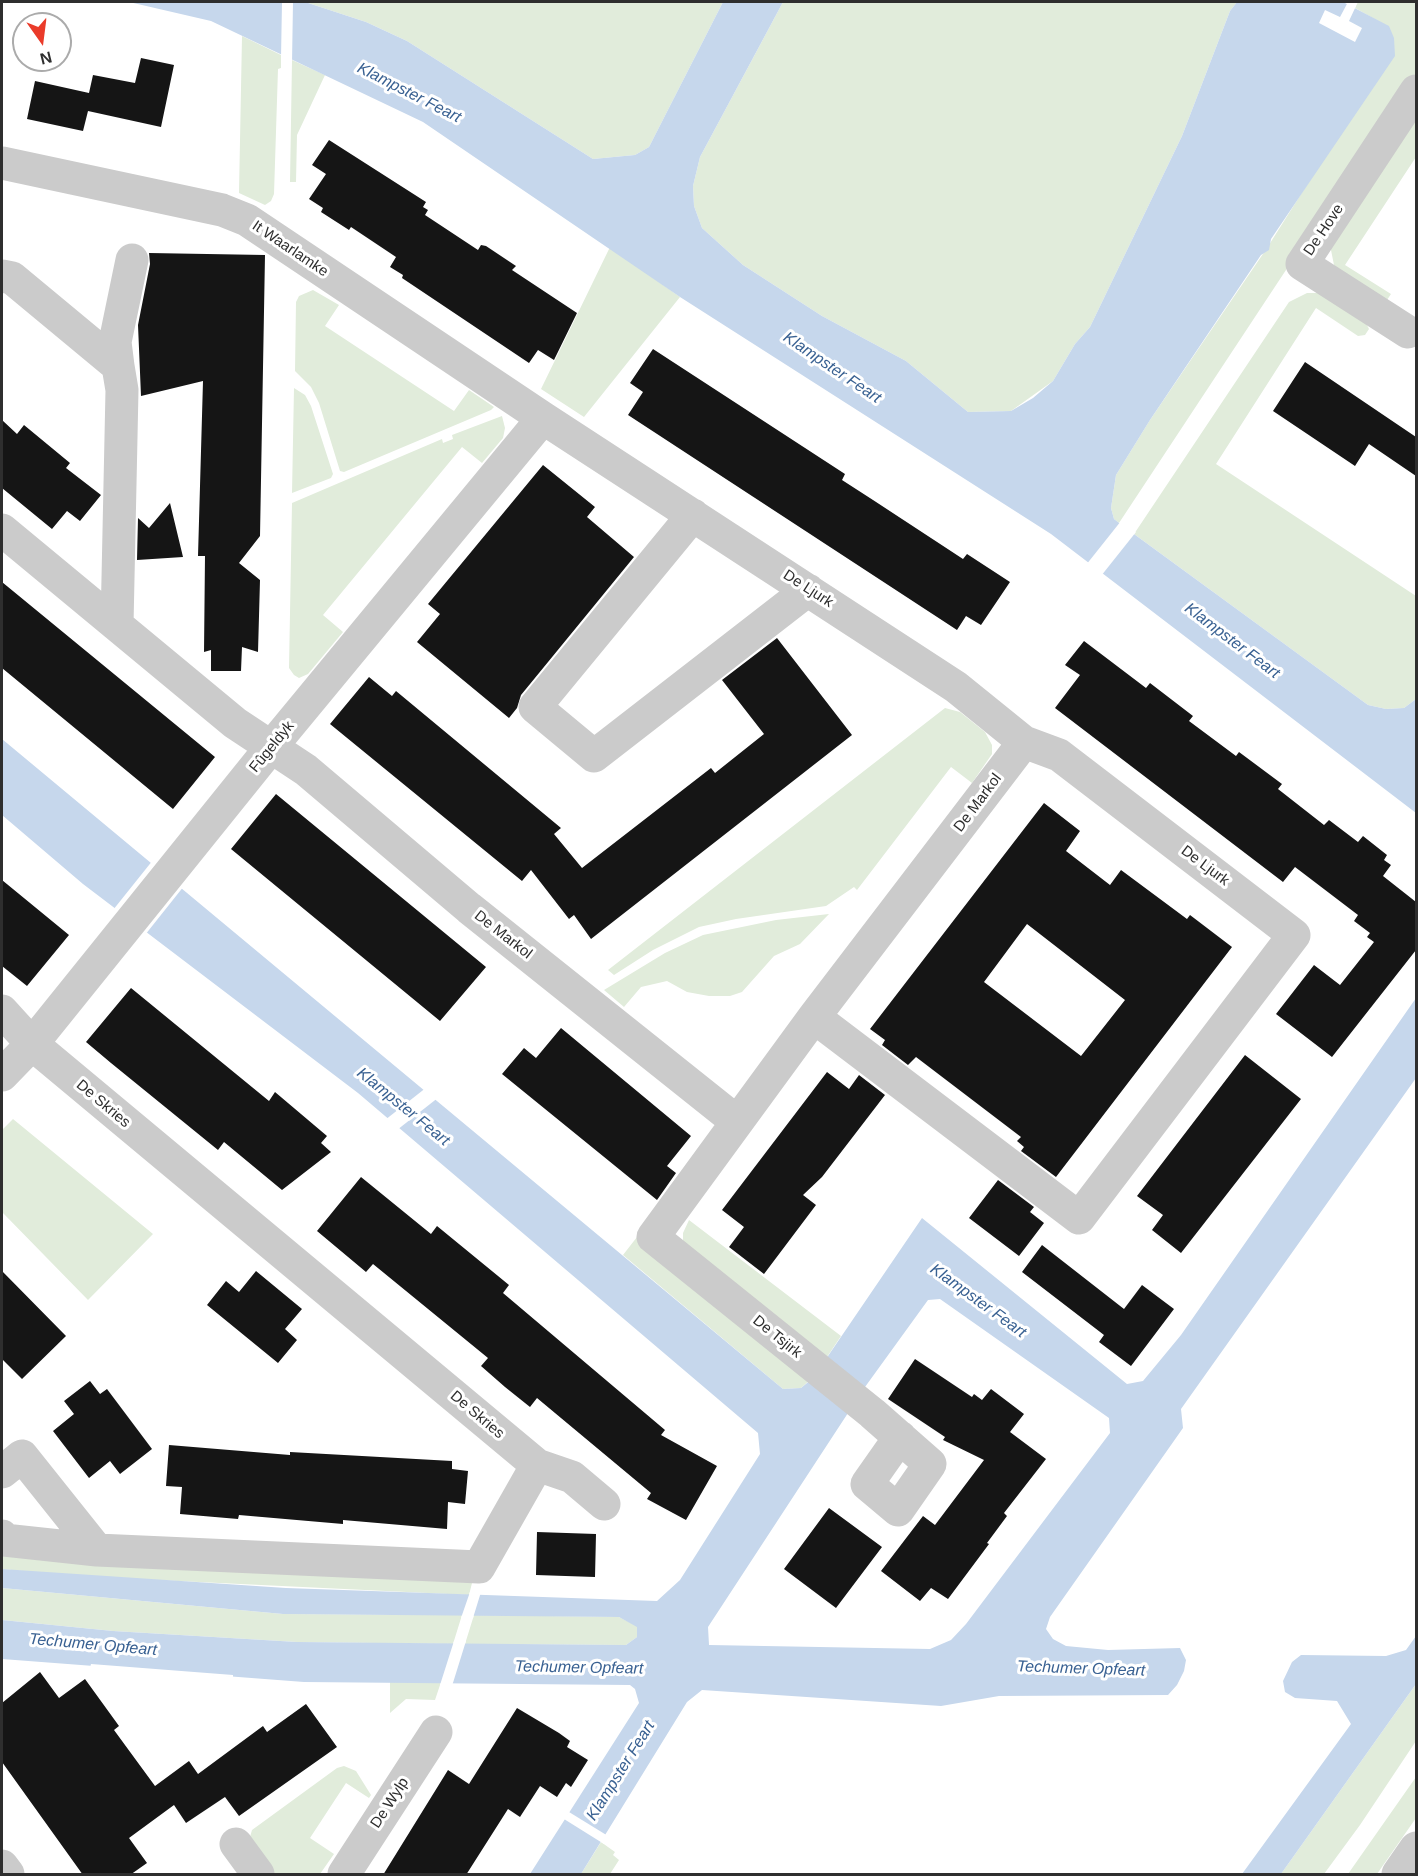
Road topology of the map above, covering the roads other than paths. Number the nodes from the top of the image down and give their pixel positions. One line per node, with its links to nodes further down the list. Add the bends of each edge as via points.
1 (1416, 91): 5 (street, De Hove, via 1302,264)
2 (2, 163): 7 (street, It Waarlamke, via 222,210 247,220)
3 (132, 261): 6 (street, via 115,342)
4 (2, 276): 6 (street, via 12,278)
5 (1408, 332)
6 (118, 366): 11 (street, via 122,390)
7 (543, 418): 8 (street, De Ljurk); 13 (street, Fûgeldyk)
8 (693, 515): 10 (street, De Ljurk); 10 (street, via 536,707 594,756)
9 (2, 530): 11 (street)
10 (808, 590): 12 (street, De Ljurk, via 956,687)
11 (117, 625): 13 (street, via 235,723)
12 (1024, 742): 15 (street, De Markol); 15 (street, De Ljurk, via 1059,755 1294,934 1079,1218)
13 (272, 746): 16 (street, Fûgeldyk); 18 (street, De Markol)
14 (2, 1011): 16 (street, De Skries)
15 (814, 1017): 18 (street, De Markol)
16 (32, 1044): 17 (street, Fûgeldyk); 21 (street, De Skries)
17 (2, 1075)
18 (736, 1121): 19 (street, De Markol)
19 (653, 1237): 20 (street, De Tsjirk)
20 (900, 1437)
21 (537, 1465): 23 (street, via 572,1477); 25 (street, via 479,1567)
22 (2, 1472): 25 (street, via 22,1456)
23 (604, 1504)
24 (2, 1536): 25 (street)
25 (97, 1550)
26 (436, 1732): 32 (street, De Wylp)
27 (236, 1844): 31 (street)
28 (1416, 1848): 33 (street)
29 (2, 1866): 30 (street)
30 (8, 1875)
31 (258, 1875)
32 (345, 1875)
33 (1398, 1875)

